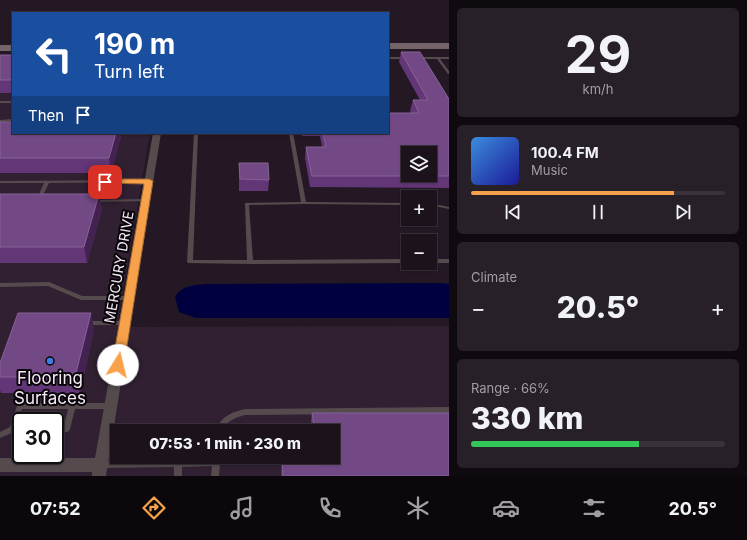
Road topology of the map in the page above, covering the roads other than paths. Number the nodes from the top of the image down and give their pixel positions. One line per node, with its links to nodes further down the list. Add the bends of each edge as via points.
1 (389, 46): 2 (main road)
2 (449, 46)
3 (0, 48): 4 (main road)
4 (12, 48)
5 (389, 58): 6 (lane)
6 (410, 58)
7 (417, 58): 8 (lane)
8 (438, 58): 9 (lane); 10 (lane)
9 (449, 58)
10 (449, 73)
11 (0, 102): 12 (lane)
12 (12, 102)
13 (0, 120): 14 (lane)
14 (12, 120)
15 (156, 134): 18 (street, MERCURY DRIVE)
16 (196, 134): 33 (lane, via 190,262)
17 (291, 134): 26 (lane)
18 (149, 181): 20 (lane); 21 (street, MERCURY DRIVE)
19 (0, 182): 20 (lane)
20 (47, 182): 23 (lane)
21 (146, 200): 25 (lane); 35 (street, MERCURY DRIVE)
22 (31, 201): 23 (lane)
23 (39, 201): 24 (lane)
24 (46, 201)
25 (92, 201)
26 (304, 203): 27 (lane); 33 (lane, via 247,204)
27 (401, 204)
28 (437, 205): 29 (lane)
29 (449, 208)
30 (401, 261): 33 (lane)
31 (437, 261): 32 (lane)
32 (449, 261)
33 (250, 262)
34 (0, 285): 35 (lane, via 49,284 81,298)
35 (129, 298): 37 (street, MERCURY DRIVE)
36 (80, 323): 37 (lane)
37 (125, 323): 39 (street, MERCURY DRIVE)
38 (72, 406): 39 (lane); 41 (lane, via 20,406); 44 (lane)
39 (111, 406): 49 (street, MERCURY DRIVE)
40 (449, 410): 42 (lane, via 245,412 232,415)
41 (18, 412)
42 (222, 424)
43 (12, 430): 45 (lane)
44 (64, 430)
45 (0, 435)
46 (178, 464): 49 (lane); 50 (lane)
47 (216, 464): 51 (lane)
48 (0, 465): 49 (street)
49 (100, 471)
50 (178, 476)
51 (215, 476)

